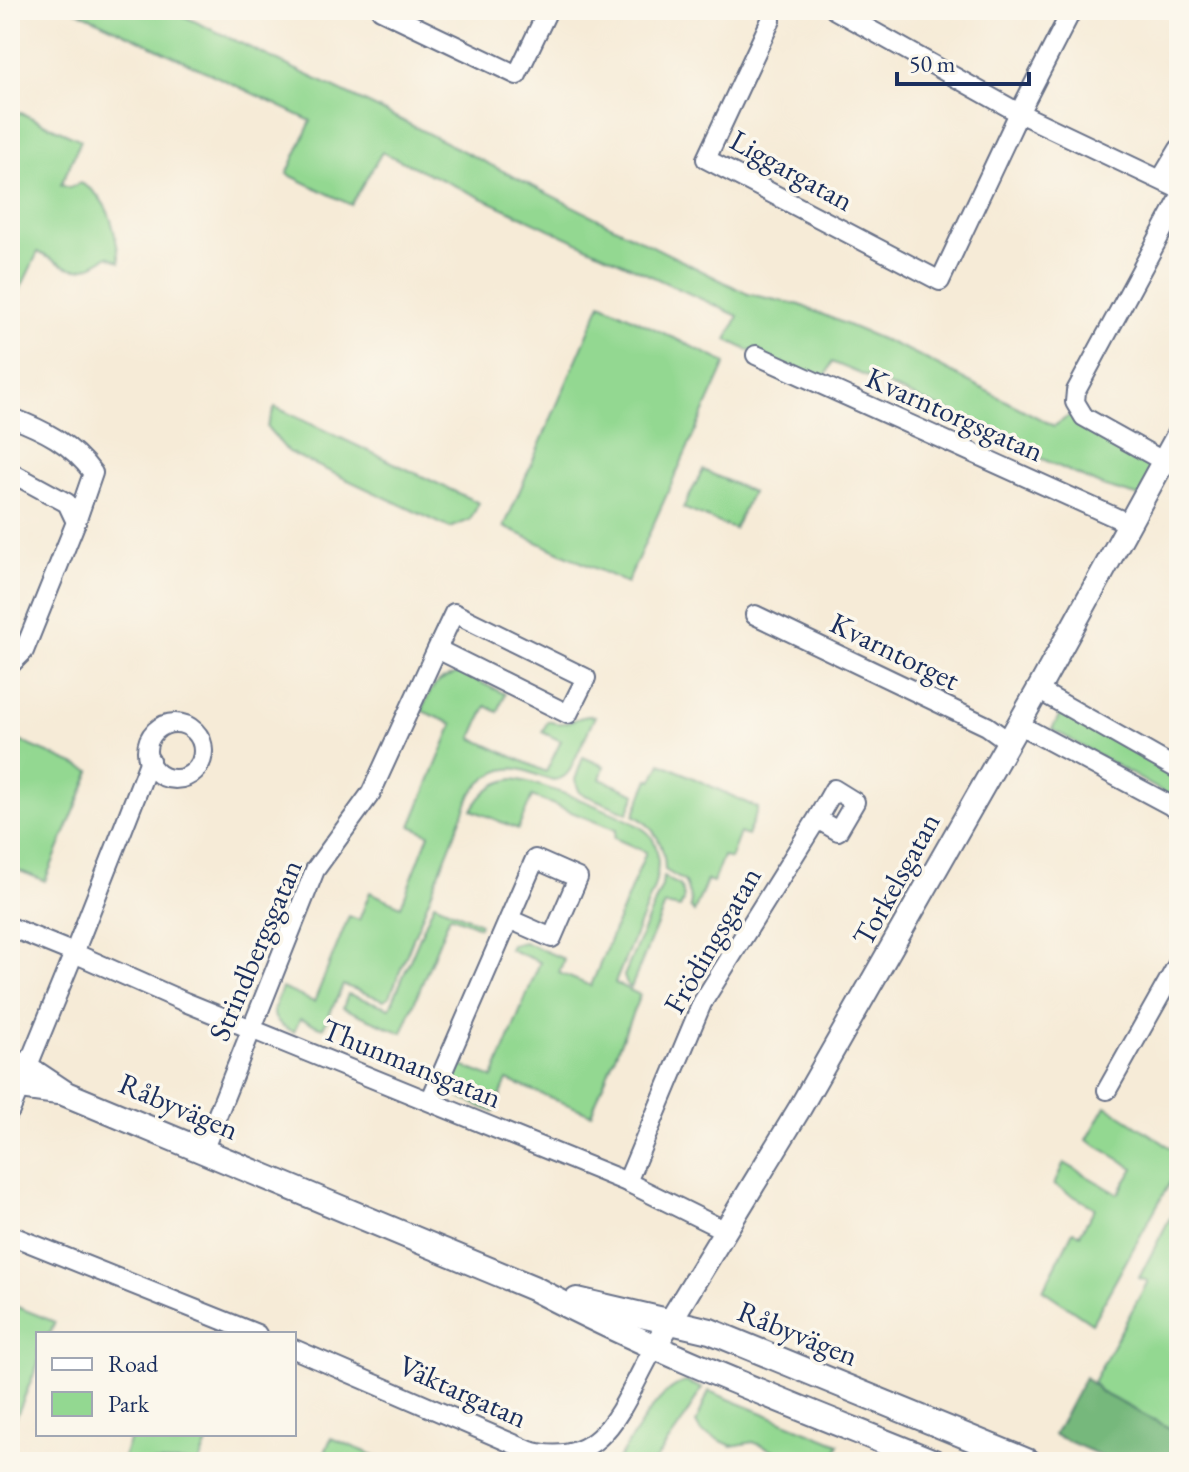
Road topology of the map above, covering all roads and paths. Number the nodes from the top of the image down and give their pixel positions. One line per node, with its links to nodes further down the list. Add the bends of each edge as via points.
1 (381, 10): 2 (street, via 517,75)
2 (548, 10)
3 (754, 10): 6 (street)
4 (835, 10): 7 (street)
5 (1072, 10): 8 (street)
6 (773, 15): 8 (street, Liggargatan, via 706,159 940,281)
7 (859, 16): 8 (street)
8 (1019, 113): 10 (street)
9 (1179, 149): 10 (street)
10 (1161, 179): 11 (street)
11 (1179, 189)
12 (1179, 200): 16 (street, via 1076,391 1075,402 1084,417)
13 (756, 355): 19 (street, Kvarntorgsgatan)
14 (10, 417): 18 (street, via 78,452 93,473)
15 (1179, 433): 16 (street, Torkelsgatan)
16 (1163, 461): 19 (street, Torkelsgatan)
17 (10, 472): 18 (street, via 67,503)
18 (76, 522): 22 (street, via 24,651)
19 (1130, 524): 23 (street, Torkelsgatan)
20 (755, 615): 24 (street, Kvarntorget, via 987,726)
21 (437, 649): 21 (street, Strindbergsgatan, via 568,714 586,678 454,613); 33 (street, Strindbergsgatan, via 371,793 315,870)
22 (10, 665)
23 (1038, 690): 24 (street, Torkelsgatan); 26 (street)
24 (1013, 732): 27 (street, Kvarntorget); 40 (street, Torkelsgatan)
25 (150, 760): 31 (street)
26 (1179, 770)
27 (1179, 810)
28 (817, 819): 39 (street, Frödingsgatan, via 702,1003)
29 (509, 919): 36 (street)
30 (10, 927): 31 (street, Thunmansgatan)
31 (74, 953): 33 (street, Thunmansgatan); 34 (street)
32 (1179, 962): 35 (street)
33 (252, 1029): 36 (street, Thunmansgatan); 38 (street, Strindbergsgatan)
34 (17, 1074): 37 (street); 38 (main road, Råbyvägen)
35 (1107, 1090)
36 (430, 1101): 39 (street, Thunmansgatan)
37 (10, 1111)
38 (203, 1151): 42 (main road, Råbyvägen)
39 (627, 1182): 40 (street, Thunmansgatan)
40 (726, 1231): 43 (street, Torkelsgatan)
41 (10, 1235): 44 (street)
42 (533, 1288): 43 (main road, Råbyvägen); 45 (main road, Råbyvägen)
43 (670, 1323): 45 (street, Torkelsgatan); 48 (main road, Råbyvägen, via 710,1331)
44 (252, 1332)
45 (654, 1348): 46 (street, Väktargatan, via 610,1429 586,1451 560,1458 530,1451); 47 (main road, Råbyvägen)
46 (296, 1350)
47 (934, 1462)
48 (1029, 1462)

